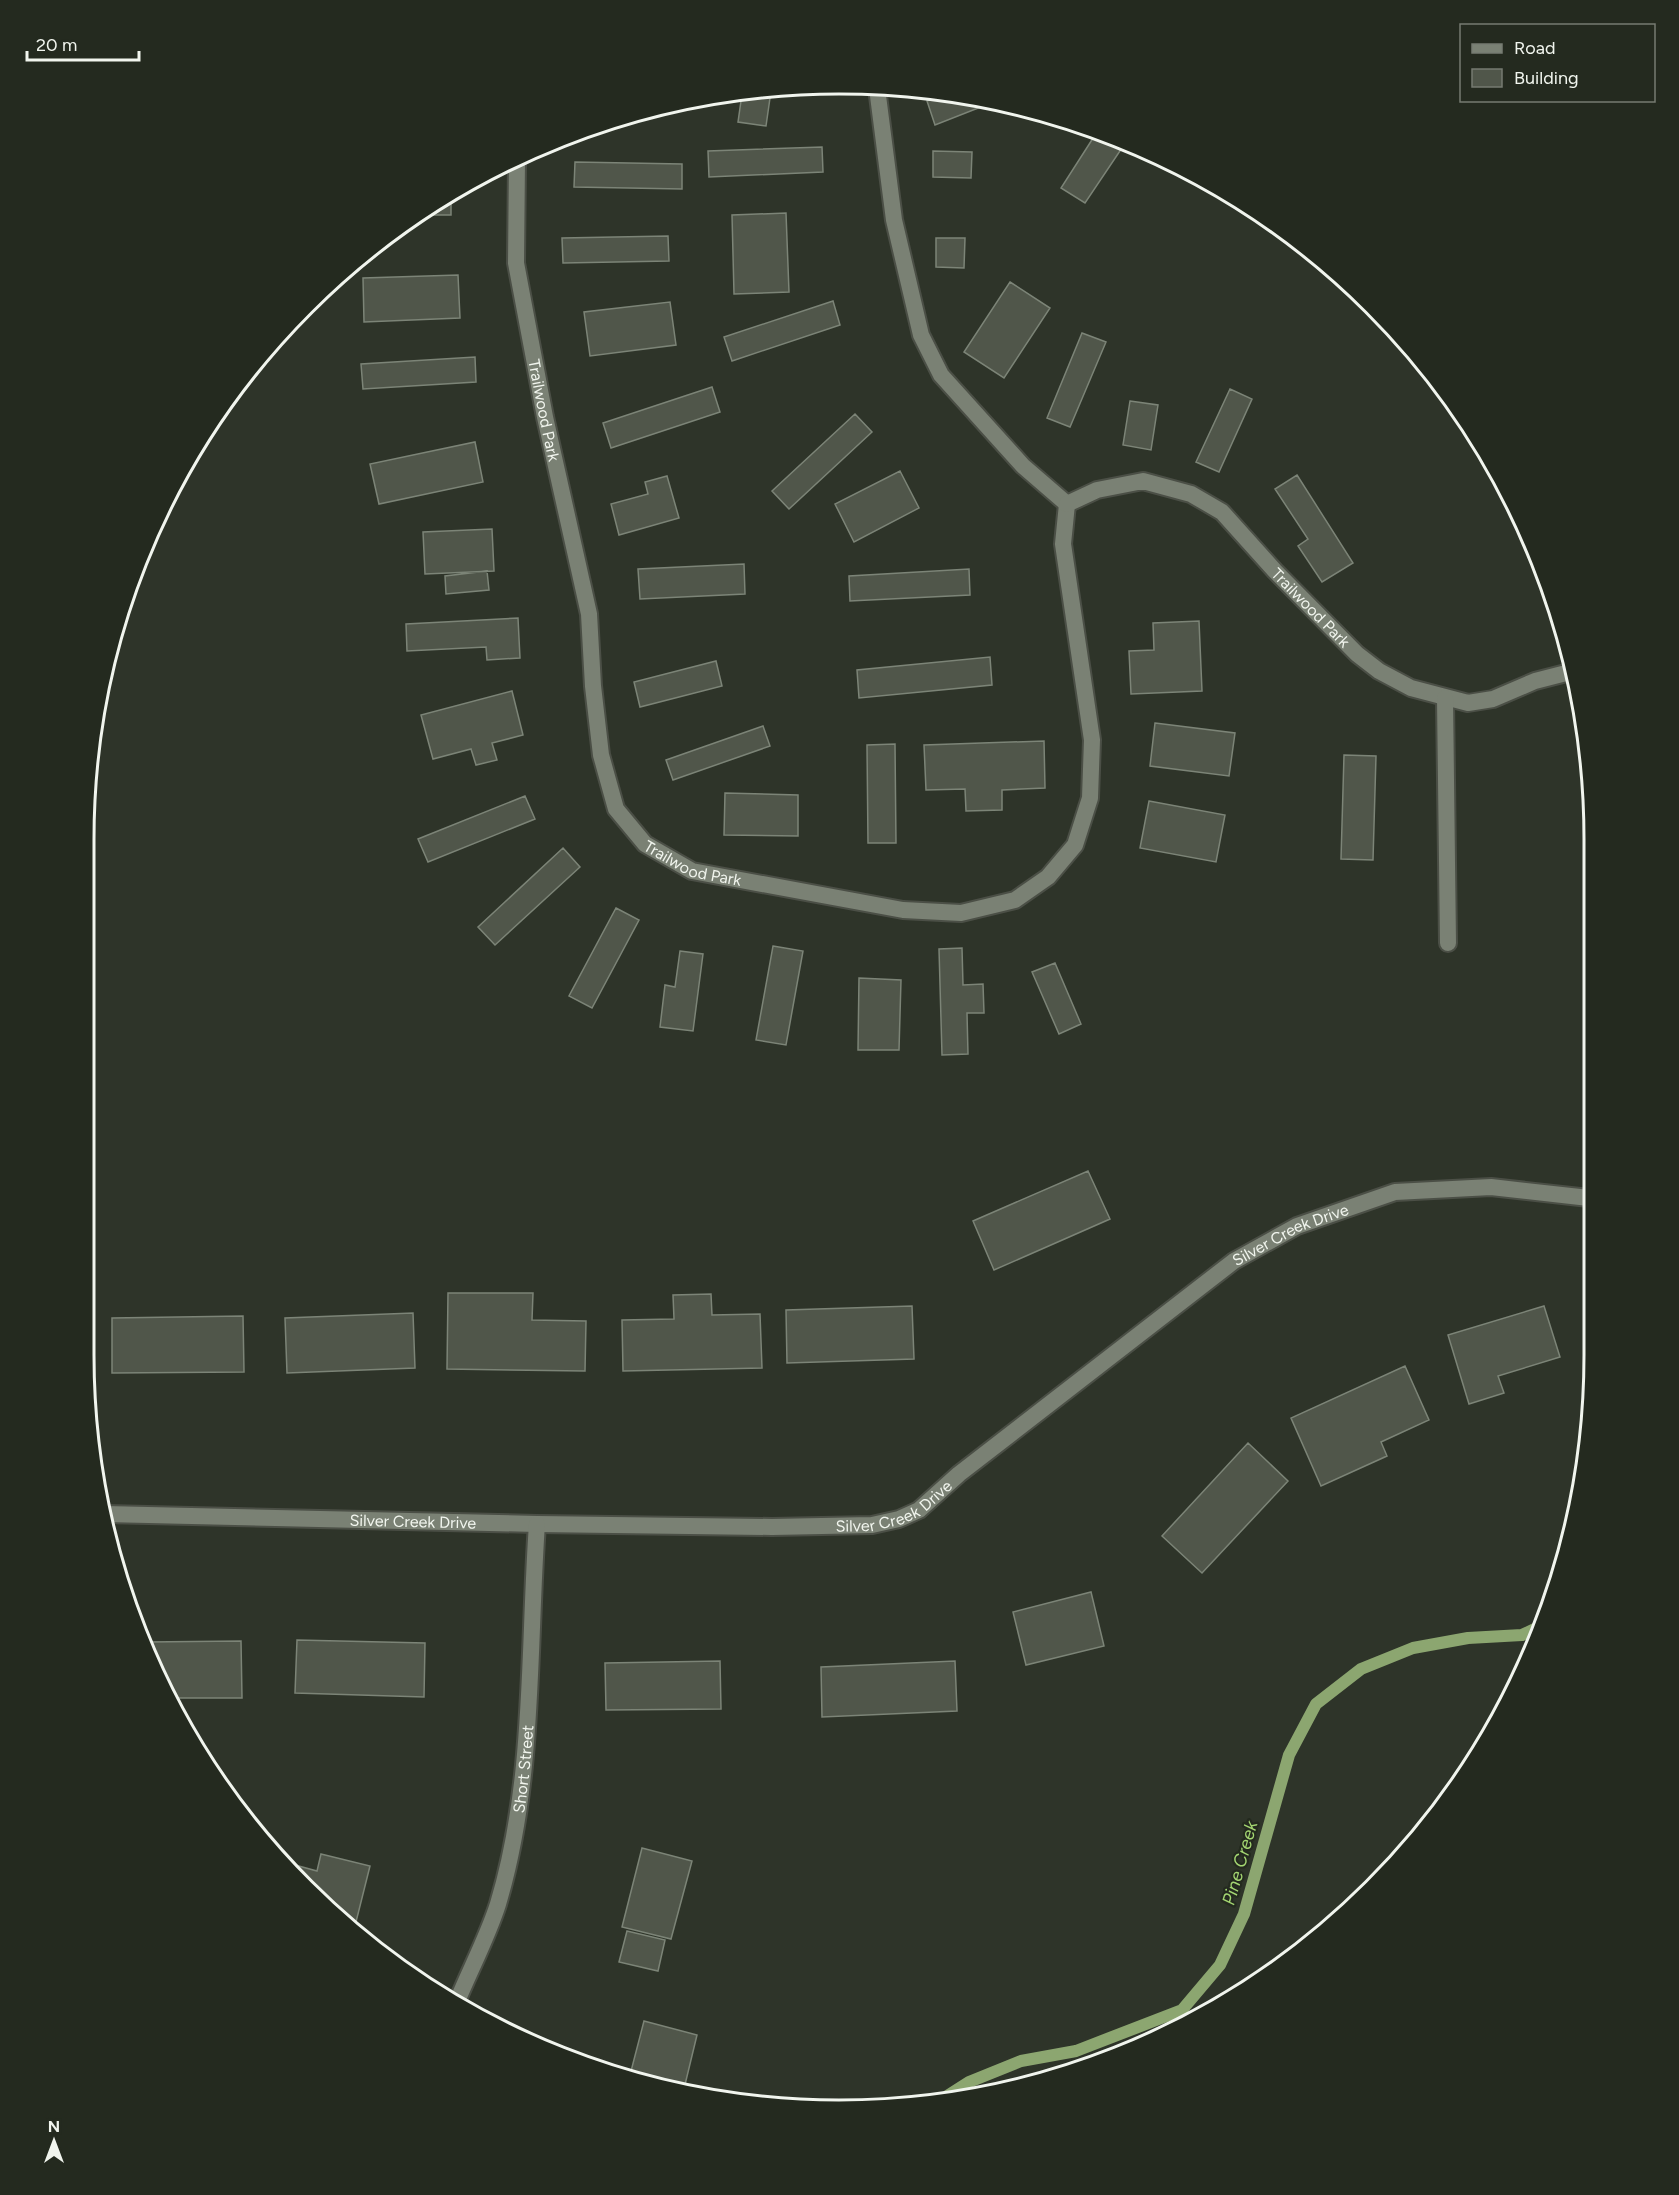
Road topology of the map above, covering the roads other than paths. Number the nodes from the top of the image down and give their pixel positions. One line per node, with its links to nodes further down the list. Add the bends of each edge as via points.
1 (878, 96): 3 (street, via 894,220 921,335 941,375 1023,466)
2 (517, 168): 3 (street, Trailwood Park, via 516,263 589,614 601,754 616,809 645,844 692,871 903,910 961,913 1015,900 1048,876 1075,845 1090,798 1092,740 1063,544)
3 (1066, 504): 5 (street, Trailwood Park, via 1097,490 1143,481 1191,494 1222,512 1357,654 1411,688)
4 (1565, 673): 5 (street, Trailwood Park, via 1493,699 1468,703)
5 (1445, 698): 6 (street)
6 (1448, 944)
7 (1584, 1198): 9 (street, Silver Creek Drive, via 1491,1187 1395,1192 1297,1226 1234,1261 959,1474 919,1510 899,1519 872,1525 772,1527)
8 (112, 1514): 9 (street, Silver Creek Drive)
9 (537, 1524): 10 (street, Short Street, via 529,1713 517,1826 498,1905)
10 (459, 1996)

